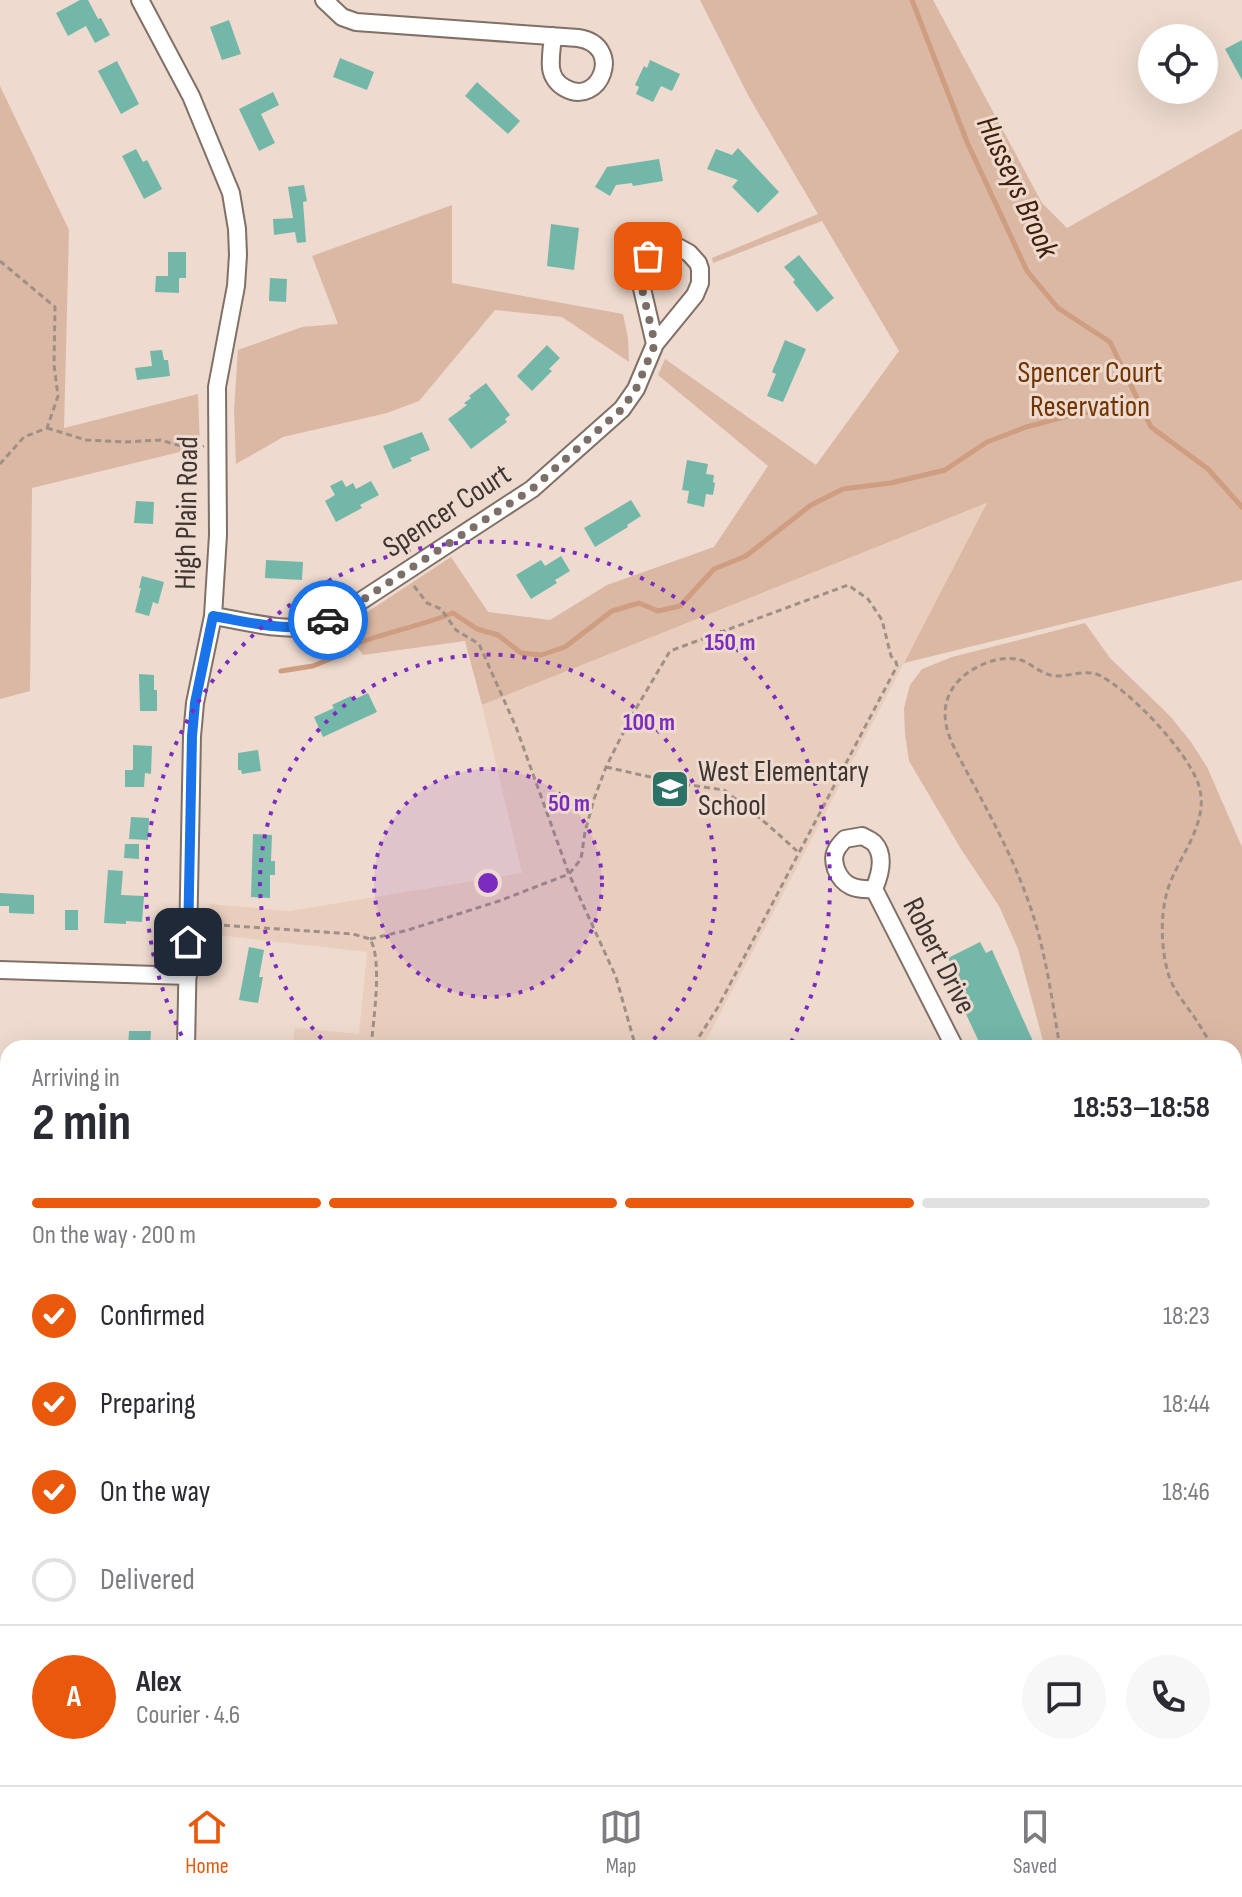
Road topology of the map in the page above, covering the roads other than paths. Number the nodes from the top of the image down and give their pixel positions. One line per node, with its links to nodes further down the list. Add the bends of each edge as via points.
1 (140, 0): 5 (street, High Plain Road, via 191,96 231,193 237,229 236,286 217,387)
2 (324, 0): 3 (street, via 356,22)
3 (553, 36)
4 (655, 344): 4 (street, Spencer Court, via 700,283 698,263 678,247 653,252 640,273); 5 (street, Spencer Court, via 636,389 615,416 532,489 344,612 307,627)
5 (213, 616): 8 (street, High Plain Road, via 192,736)
6 (874, 889): 10 (street, Robert Drive)
7 (0, 970): 8 (street)
8 (188, 976): 9 (street, High Plain Road)
9 (186, 1040)
10 (951, 1040)

